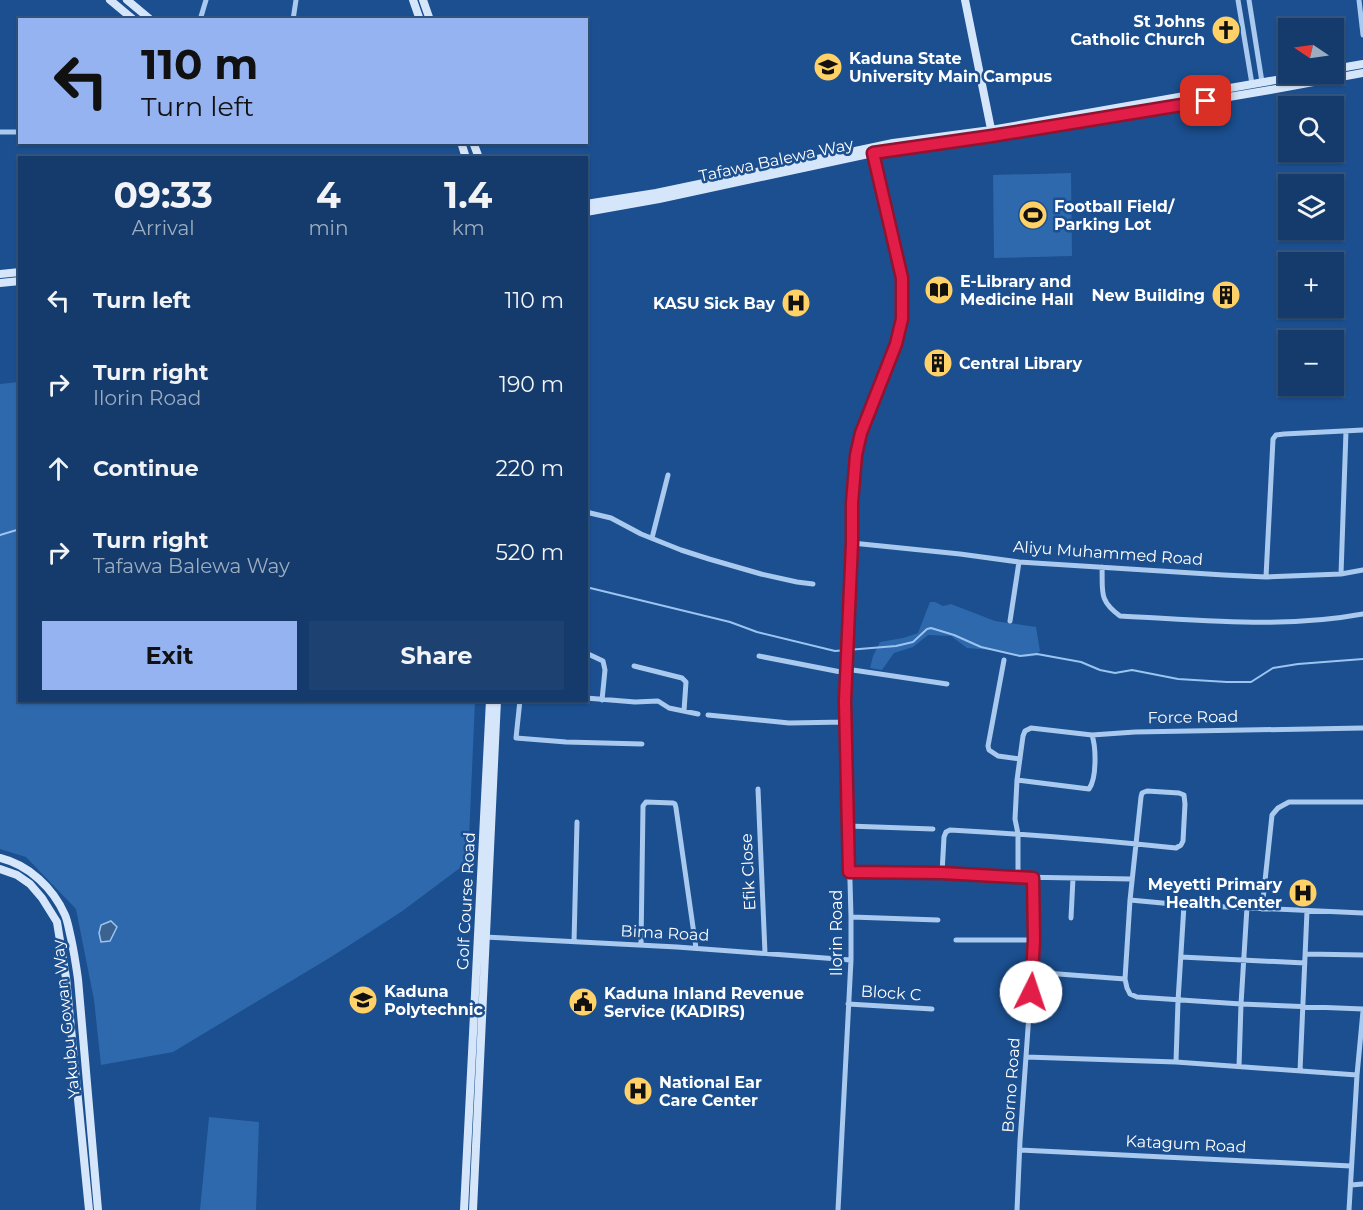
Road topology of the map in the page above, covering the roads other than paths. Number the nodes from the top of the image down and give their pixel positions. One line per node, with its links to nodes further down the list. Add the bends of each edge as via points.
1 (112, 0): 11 (street)
2 (127, 0): 12 (street)
3 (207, 0): 13 (street)
4 (296, 0): 14 (street)
5 (413, 0): 15 (street)
6 (423, 0): 16 (street)
7 (965, 0): 26 (street)
8 (1238, 0): 23 (street)
9 (1249, 0): 22 (street)
10 (1359, 0): 17 (street)
11 (132, 18)
12 (149, 18)
13 (201, 18)
14 (293, 18)
15 (419, 18)
16 (429, 18)
17 (1363, 35)
18 (1363, 64): 19 (street)
19 (1344, 67)
20 (1363, 73): 26 (street, Tafawa Balewa Way)
21 (1278, 79): 22 (street, Tafawa Balewa Way)
22 (1262, 82): 23 (street, Tafawa Balewa Way)
23 (1252, 84): 26 (street, Tafawa Balewa Way)
24 (0, 132): 25 (street)
25 (18, 132)
26 (992, 133): 27 (street, Tafawa Balewa Way)
27 (873, 150): 28 (street, Tafawa Balewa Way); 29 (street, Tafawa Balewa Way, via 659,200); 39 (street, Ilorin Road, via 902,278 902,319 856,455)
28 (588, 204)
29 (588, 212)
30 (18, 272): 31 (street)
31 (0, 274)
32 (18, 281): 33 (street)
33 (0, 283)
34 (1346, 430): 35 (street); 43 (street); 44 (street, via 1276,435 1273,440)
35 (1363, 430)
36 (668, 475): 38 (street)
37 (588, 512): 38 (street, via 612,518)
38 (652, 538): 45 (street, via 761,574)
39 (852, 543): 40 (street, Aliyu Muhammed Road); 52 (street, Ilorin Road)
40 (1019, 562): 41 (street, Aliyu Muhammed Road); 47 (street)
41 (1102, 567): 44 (street, Aliyu Muhammed Road); 46 (street, via 1103,597 1120,616 1251,623)
42 (1363, 570): 43 (street, Aliyu Muhammed Road)
43 (1341, 574): 44 (street, Aliyu Muhammed Road)
44 (1266, 577)
45 (813, 584)
46 (1363, 614)
47 (1010, 621)
48 (588, 654): 55 (street, via 603,661)
49 (759, 656): 52 (street)
50 (1004, 660): 66 (street, via 988,746 998,756)
51 (634, 666): 59 (street, via 682,678 687,689)
52 (846, 671): 53 (street); 62 (street, Ilorin Road)
53 (947, 684)
54 (588, 698): 55 (street)
55 (602, 700): 59 (street, via 658,701)
56 (490, 702): 92 (street, Golf Course Road)
57 (497, 702): 92 (street, Golf Course Road)
58 (520, 702): 65 (street, via 516,738)
59 (684, 711): 60 (street)
60 (698, 714)
61 (708, 715): 62 (street, via 789,723)
62 (846, 722): 71 (street, Ilorin Road)
63 (1363, 728): 64 (street, Force Road)
64 (1092, 735): 66 (street, Force Road, via 1031,728 1023,736); 67 (street, via 1094,778 1089,789)
65 (642, 744)
66 (1020, 759): 67 (street)
67 (1017, 780): 73 (street)
68 (758, 789): 98 (street, Efik Close)
69 (1363, 802): 86 (street, via 1288,802 1278,808 1272,815)
70 (578, 822): 95 (street)
71 (848, 826): 72 (street); 77 (street, Ilorin Road)
72 (933, 829)
73 (1018, 834): 74 (street); 78 (street, via 946,832); 79 (street)
74 (1137, 844): 74 (street, via 1142,793 1184,795 1181,845 1176,848); 82 (street)
75 (0, 858): 113 (street, Yakubu Gowan Way, via 35,876 49,889 66,917 75,958)
76 (0, 869): 114 (street, Yakubu Gowan Way, via 30,884 57,922)
77 (849, 872): 78 (street); 89 (street, Ilorin Road)
78 (942, 873): 79 (street)
79 (1018, 878): 80 (street)
80 (1033, 878): 81 (street); 94 (street, Borno Road)
81 (1073, 878): 82 (street); 90 (street)
82 (1132, 879): 83 (street)
83 (1130, 900): 84 (street); 106 (street)
84 (1184, 905): 85 (street); 101 (street)
85 (1247, 908): 86 (street); 103 (street)
86 (1262, 909): 87 (street)
87 (1307, 911): 88 (street); 99 (street)
88 (1363, 913)
89 (851, 917): 91 (street); 102 (street, Ilorin Road)
90 (1071, 918)
91 (938, 920)
92 (482, 937): 95 (street, Bima Road); 127 (street, Golf Course Road); 128 (street, Golf Course Road)
93 (956, 940): 94 (street)
94 (1034, 940): 105 (street, Borno Road)
95 (574, 942): 96 (street, Bima Road)
96 (641, 945): 97 (street, Bima Road); 97 (street, via 643,806 646,802 673,803)
97 (696, 948): 98 (street, Bima Road)
98 (765, 953): 102 (street, Bima Road)
99 (1306, 954): 100 (street); 104 (street)
100 (1363, 955)
101 (1181, 957): 103 (street); 107 (street)
102 (850, 960): 108 (street, Ilorin Road)
103 (1244, 962): 104 (street); 109 (street)
104 (1305, 963): 110 (street)
105 (1032, 972): 106 (street); 115 (street, Borno Road)
106 (1125, 979): 107 (street, via 1130,994 1137,997)
107 (1178, 1001): 109 (street); 116 (street)
108 (848, 1004): 111 (street, Block C); 129 (street, Ilorin Road)
109 (1241, 1004): 110 (street); 117 (street)
110 (1303, 1007): 112 (street); 118 (street)
111 (932, 1009)
112 (1363, 1010): 119 (street)
113 (82, 1034): 114 (street); 126 (street, Yakubu Gowan Way)
114 (71, 1036): 125 (street, Yakubu Gowan Way)
115 (1026, 1057): 116 (street); 121 (street, Borno Road)
116 (1176, 1062): 117 (street)
117 (1239, 1067): 118 (street)
118 (1300, 1071): 119 (street)
119 (1357, 1076): 120 (street)
120 (1360, 1090): 122 (street)
121 (1020, 1150): 122 (street, Katagum Road); 130 (street, Borno Road)
122 (1351, 1166): 124 (street)
123 (1363, 1184): 124 (street)
124 (1351, 1185): 131 (street)
125 (89, 1210)
126 (98, 1210)
127 (465, 1210)
128 (473, 1210)
129 (838, 1210)
130 (1017, 1210)
131 (1349, 1210)

